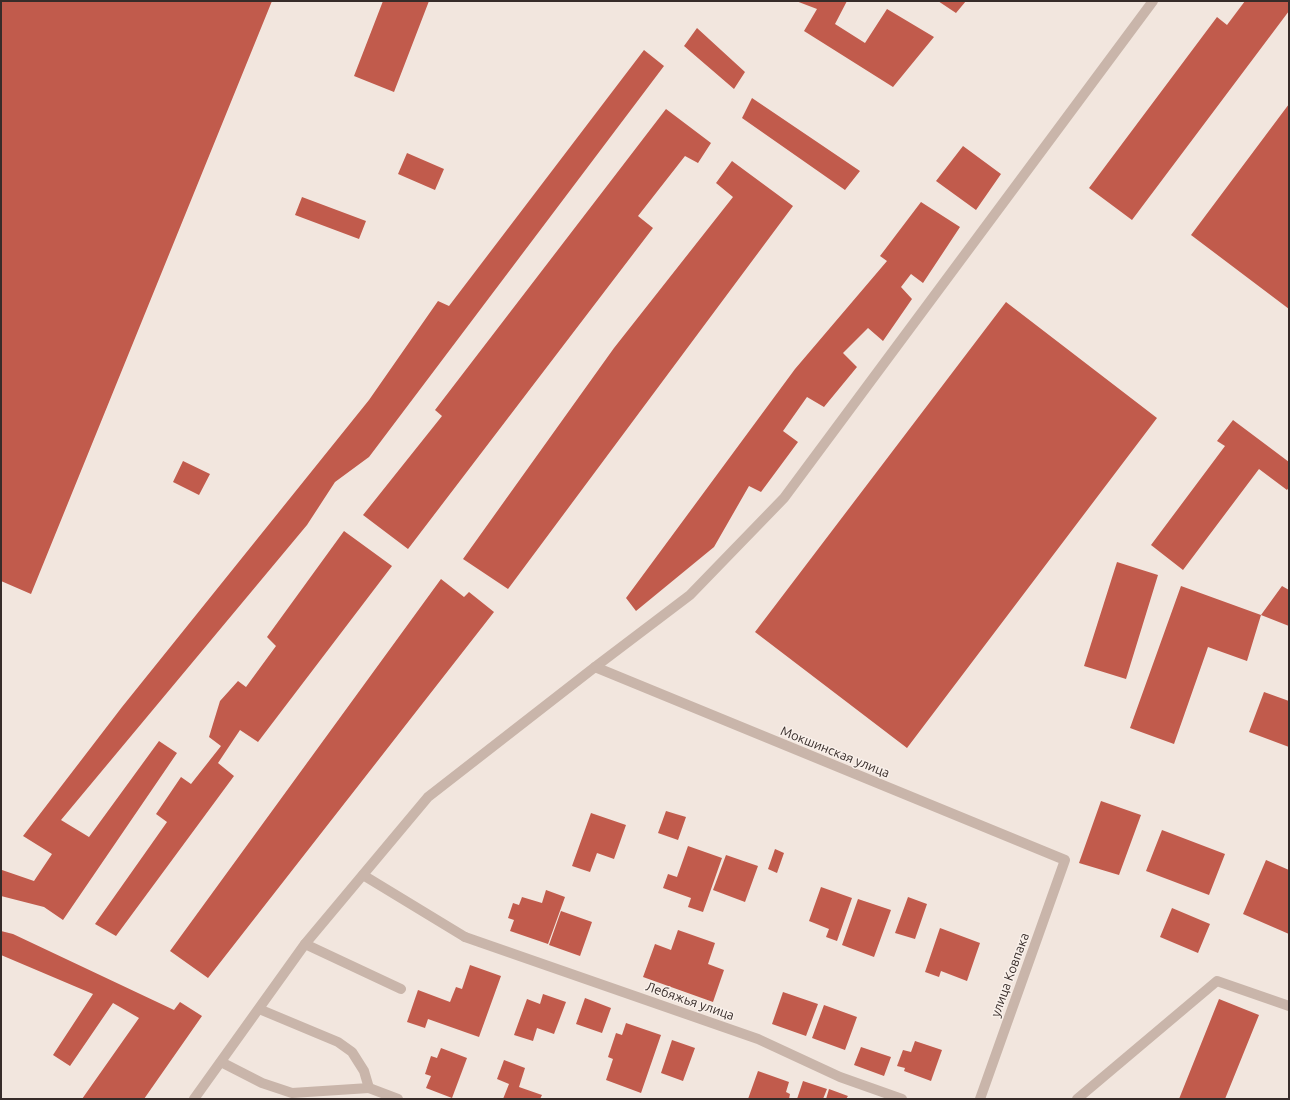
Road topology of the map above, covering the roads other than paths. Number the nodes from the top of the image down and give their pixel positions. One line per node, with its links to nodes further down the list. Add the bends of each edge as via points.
1 (1153, 1): 2 (street, via 784,498 690,595)
2 (595, 667): 3 (street, Мокшинская улица); 4 (street, via 428,797)
3 (1065, 860): 14 (street, улица Ковпака)
4 (363, 875): 5 (street); 13 (street, Лебяжья улица, via 465,937 758,1039 840,1077)
5 (305, 944): 6 (street); 8 (street)
6 (401, 989)
7 (1289, 1006): 15 (street, via 1217,981)
8 (259, 1009): 9 (street); 10 (street, via 338,1042 352,1052 364,1070)
9 (221, 1062): 10 (street, via 262,1083 292,1093); 11 (street)
10 (369, 1088): 12 (street)
11 (194, 1099)
12 (398, 1099)
13 (902, 1099)
14 (980, 1099)
15 (1077, 1099)

